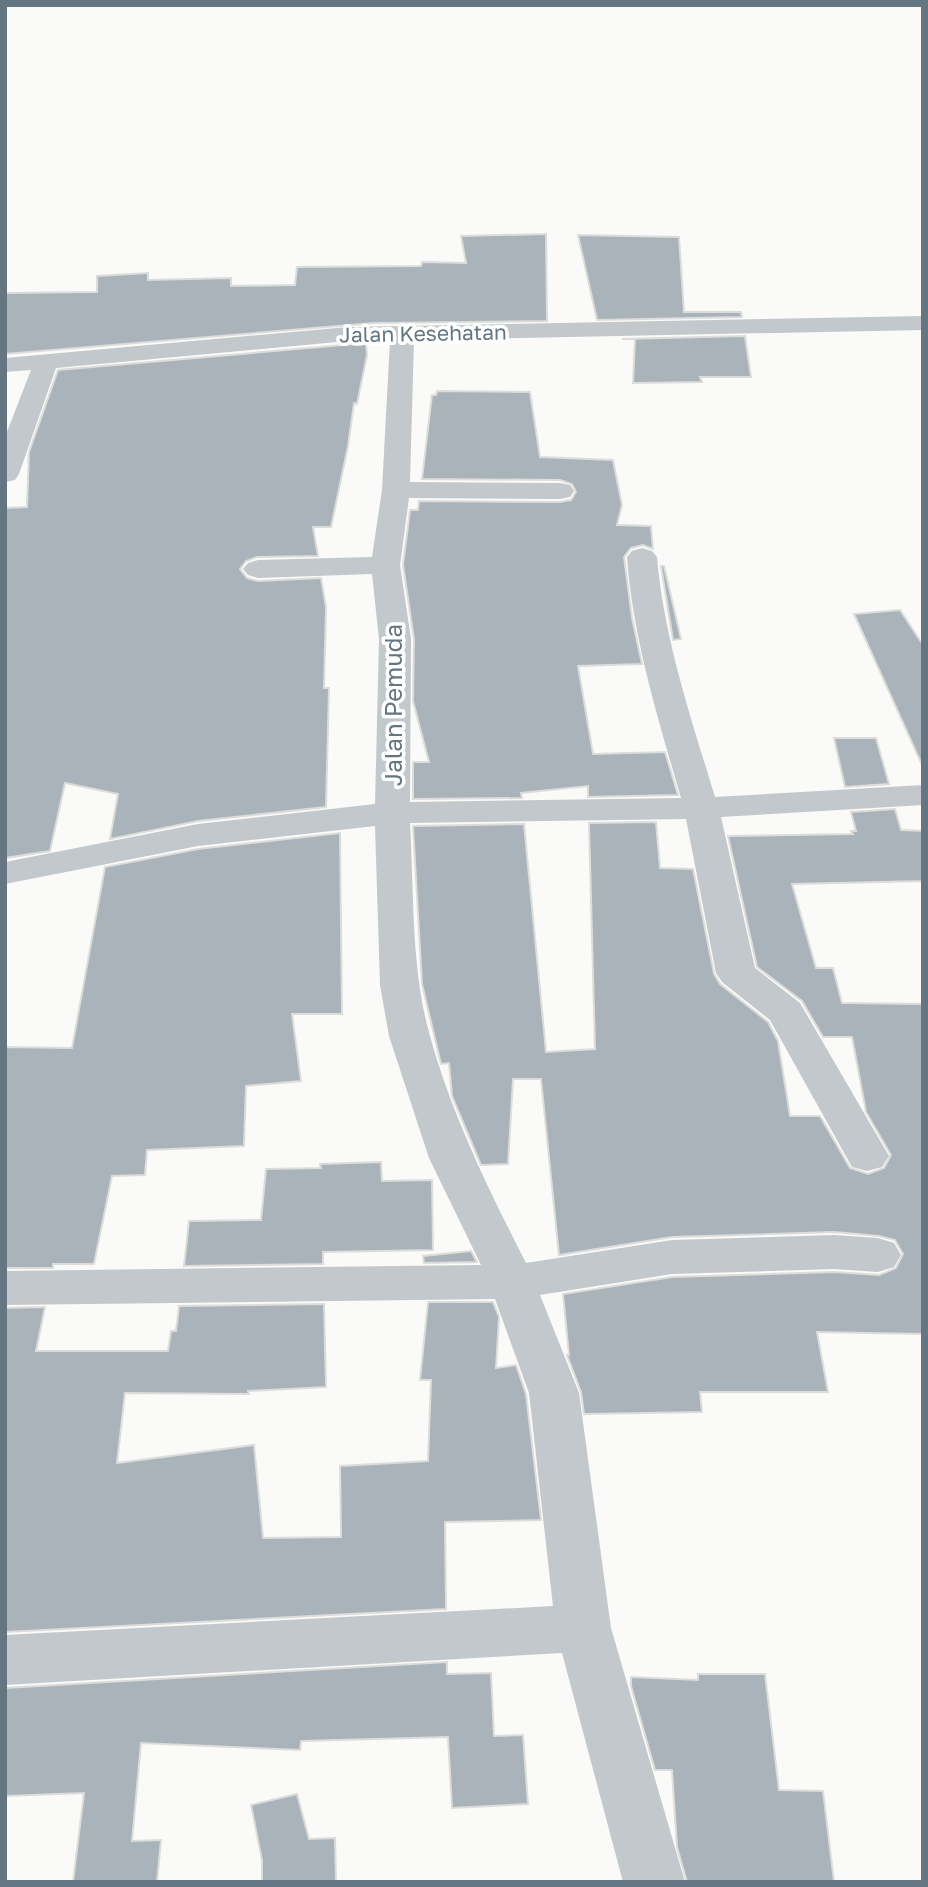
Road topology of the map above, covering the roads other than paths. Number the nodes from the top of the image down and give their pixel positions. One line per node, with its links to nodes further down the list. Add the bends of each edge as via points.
1 (923, 323): 2 (street, Jalan Kesehatan)
2 (402, 333): 3 (street, Jalan Kesehatan, via 315,335); 6 (street, Jalan Pemuda)
3 (46, 361): 4 (street, Jalan Kesehatan); 5 (street)
4 (5, 365)
5 (5, 474)
6 (396, 490): 7 (street); 9 (street, Jalan Pemuda)
7 (559, 491)
8 (642, 557): 12 (street, via 646,605)
9 (384, 565): 10 (street); 13 (street, Jalan Pemuda, via 395,639)
10 (258, 569)
11 (923, 795): 12 (street)
12 (701, 808): 13 (street); 15 (street, via 736,973 786,1012)
13 (392, 813): 14 (street, Jalan Pemuda, via 198,835); 17 (street, via 400,985 410,1036 451,1158)
14 (5, 873)
15 (867, 1156)
16 (878, 1255): 17 (street, via 672,1257)
17 (513, 1282): 18 (street); 19 (street, via 554,1393)
18 (5, 1288)
19 (583, 1628): 20 (street); 21 (street)
20 (5, 1660)
21 (654, 1882)

